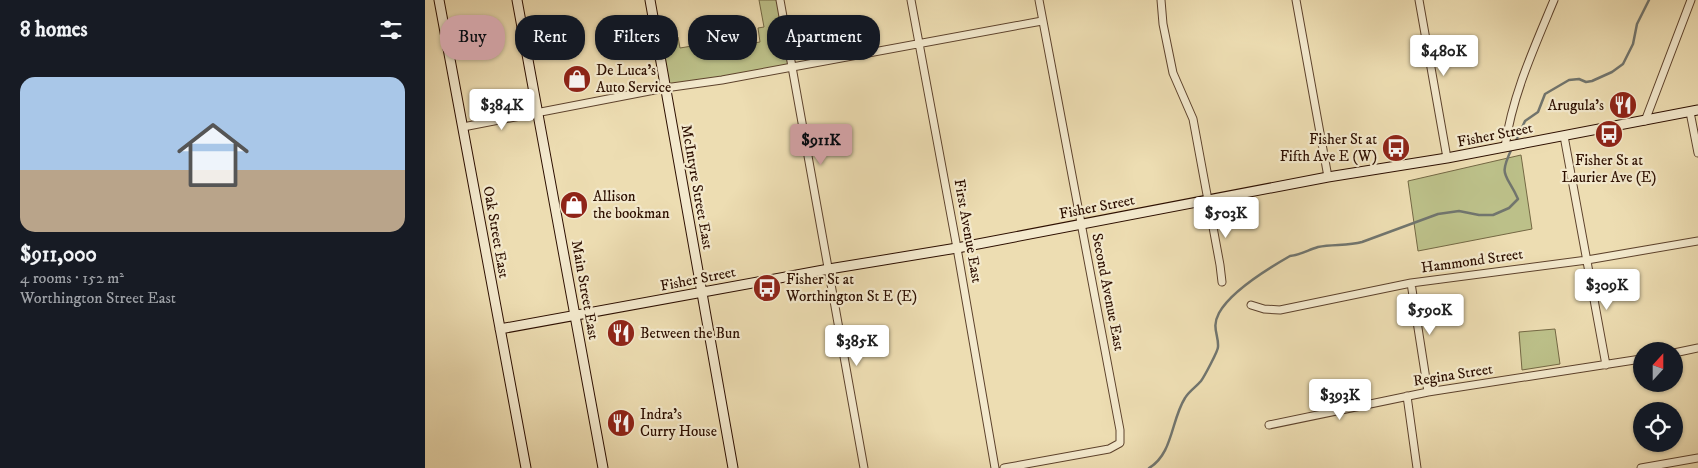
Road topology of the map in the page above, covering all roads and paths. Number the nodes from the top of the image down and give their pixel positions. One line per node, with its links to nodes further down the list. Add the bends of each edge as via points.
1 (439, 0): 19 (main road, Oak Street East)
2 (517, 0): 17 (main road, Main Street East)
3 (649, 0): 15 (main road, McIntyre Street East)
4 (780, 0): 14 (street)
5 (911, 0): 13 (street, First Avenue East)
6 (1039, 0): 12 (street, Second Avenue East)
7 (1161, 0): 25 (street, via 1173,73 1193,119)
8 (1296, 0): 24 (street)
9 (1419, 0): 23 (street)
10 (1554, 0): 21 (street, via 1523,74 1508,126)
11 (1691, 0): 18 (street)
12 (1042, 21): 13 (street); 26 (street, Second Avenue East)
13 (919, 44): 14 (street); 28 (street, First Avenue East)
14 (793, 67): 15 (street); 30 (street)
15 (665, 88): 17 (street); 33 (main road, McIntyre Street East)
16 (1694, 111): 18 (main road, Fisher Street); 22 (street)
17 (538, 114): 19 (street); 35 (main road, Main Street East)
18 (1645, 121): 20 (main road, Fisher Street)
19 (463, 127): 36 (main road, Oak Street East)
20 (1564, 136): 21 (main road, Fisher Street); 29 (street)
21 (1508, 146): 23 (main road, Fisher Street)
22 (1698, 153)
23 (1447, 158): 24 (main road, Fisher Street)
24 (1328, 177): 25 (main road, Fisher Street)
25 (1208, 200): 26 (main road, Fisher Street); 31 (street)
26 (1081, 223): 28 (main road, Fisher Street); 50 (street, Second Avenue East, via 1120,443 1109,449)
27 (1698, 241): 29 (street, Hammond Street)
28 (957, 248): 30 (main road, Fisher Street); 49 (street, First Avenue East)
29 (1587, 260): 32 (street, Hammond Street); 40 (street)
30 (829, 269): 33 (main road, Fisher Street); 48 (street)
31 (1222, 282)
32 (1411, 283): 34 (street, Hammond Street, via 1280,310); 41 (street)
33 (701, 292): 35 (main road, Fisher Street); 47 (main road, McIntyre Street East)
34 (1251, 305)
35 (576, 316): 36 (main road, Fisher Street); 46 (main road, Main Street East)
36 (500, 329): 45 (main road, Oak Street East)
37 (1698, 348): 38 (street)
38 (1683, 351)
39 (1633, 360): 40 (street, Regina Street)
40 (1606, 365): 41 (street, Regina Street)
41 (1428, 392): 42 (street, Regina Street)
42 (1407, 396): 43 (street, Regina Street); 51 (street)
43 (1269, 424)
44 (1698, 458): 52 (street)
45 (526, 468)
46 (603, 468)
47 (733, 468)
48 (864, 468)
49 (995, 468)
50 (1004, 468)
51 (1417, 468)
52 (1641, 468)

